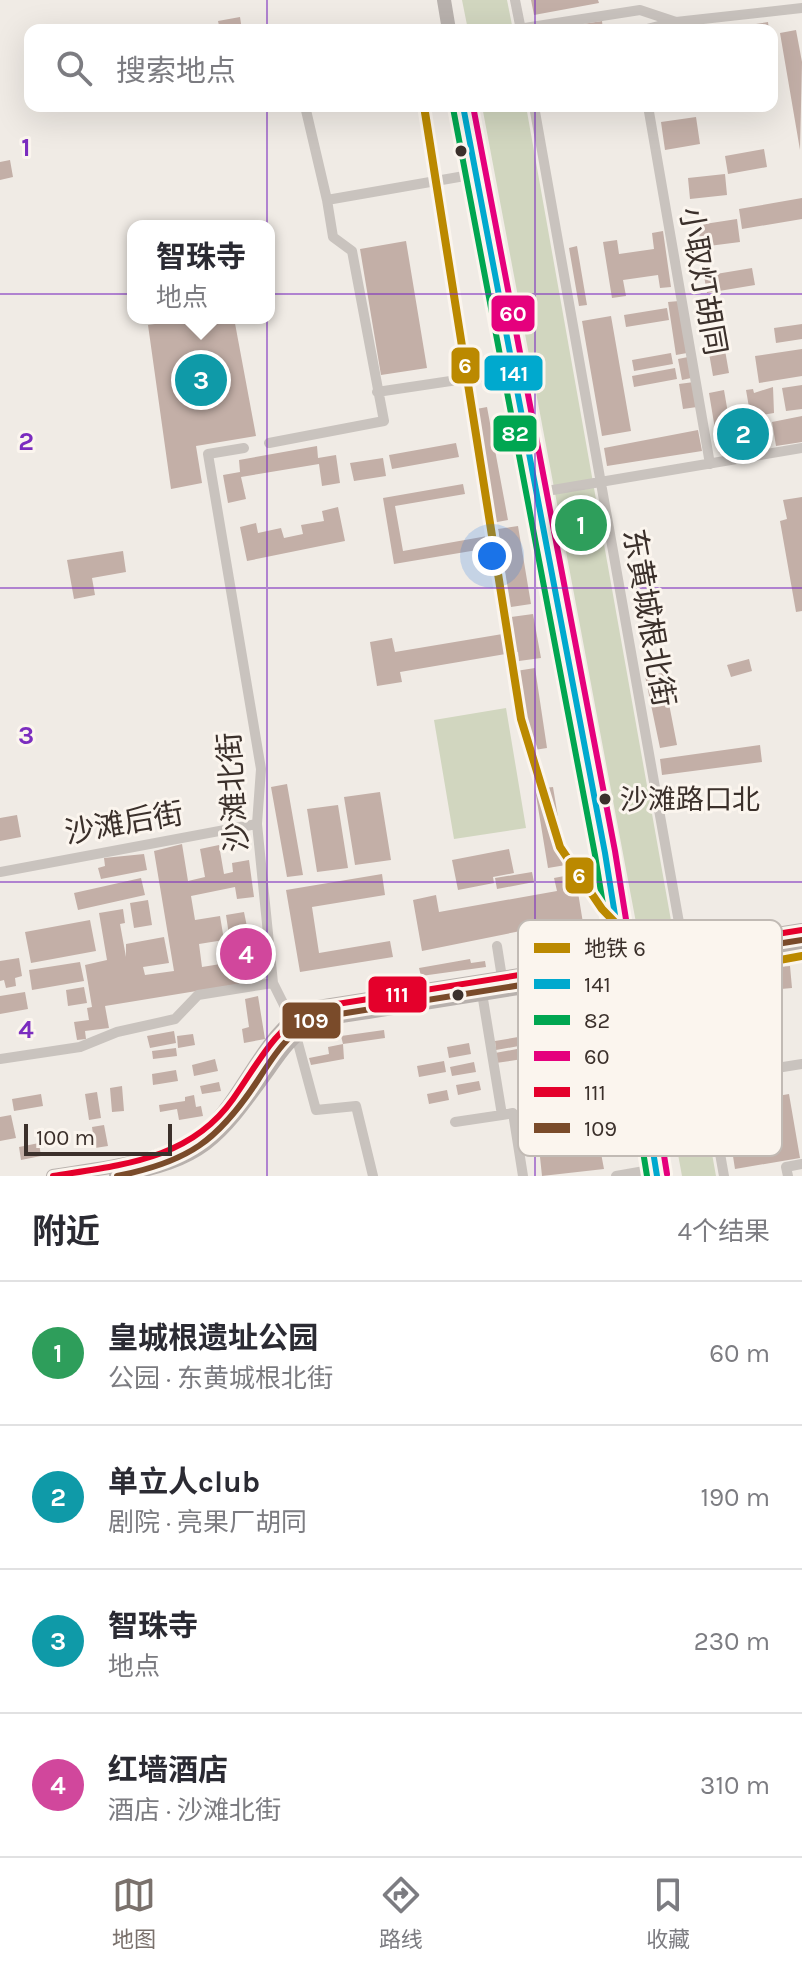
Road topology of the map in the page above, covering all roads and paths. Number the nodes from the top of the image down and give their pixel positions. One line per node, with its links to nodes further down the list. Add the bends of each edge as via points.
1 (444, 0): 5 (main road)
2 (515, 0): 6 (street)
3 (802, 8): 4 (street)
4 (676, 22): 7 (street, via 640,10); 8 (street)
5 (448, 24)
6 (517, 24)
7 (555, 24)
8 (668, 24)
9 (306, 112): 14 (street)
10 (464, 112): 13 (main road)
11 (535, 112): 21 (street, 东黄城根北街)
12 (649, 112): 20 (street, 小取灯胡同)
13 (476, 174): 14 (street); 15 (main road)
14 (327, 200): 16 (street, via 333,237 352,251)
15 (511, 372): 16 (street); 22 (main road)
16 (377, 392): 17 (street, via 384,421)
17 (269, 443)
18 (244, 448): 23 (street, 沙滩北街, via 208,454 261,769)
19 (802, 448): 20 (street)
20 (710, 464): 21 (street)
21 (601, 483): 22 (street); 26 (street, 东黄城根北街)
22 (535, 493): 25 (main road)
23 (257, 824): 24 (street, 沙滩后街); 33 (street, 沙滩北街)
24 (0, 872)
25 (615, 920)
26 (679, 920)
27 (802, 930): 28 (main road)
28 (782, 934)
29 (802, 943): 30 (main road)
30 (782, 945)
31 (497, 946): 34 (street)
32 (518, 981): 34 (main road)
33 (273, 983): 36 (street, 沙滩北街); 37 (street, via 198,995 175,1019 80,1047)
34 (502, 983): 35 (main road); 36 (main road, via 324,1005 301,1013)
35 (482, 993): 36 (main road); 40 (street)
36 (294, 1028): 46 (main road, via 209,1128); 50 (street, 沙滩北街, via 316,1110 356,1106)
37 (0, 1059)
38 (802, 1064): 39 (street)
39 (782, 1067)
40 (502, 1115): 41 (street); 42 (street, via 513,1113)
41 (455, 1122)
42 (518, 1144)
43 (520, 1156): 51 (street)
44 (720, 1156): 53 (street, 东黄城根北街)
45 (802, 1164): 54 (street, via 786,1167)
46 (163, 1166): 48 (main road); 49 (main road)
47 (657, 1173): 52 (street)
48 (53, 1176)
49 (116, 1176)
50 (373, 1176)
51 (523, 1176)
52 (616, 1176)
53 (724, 1176)
54 (788, 1176)

